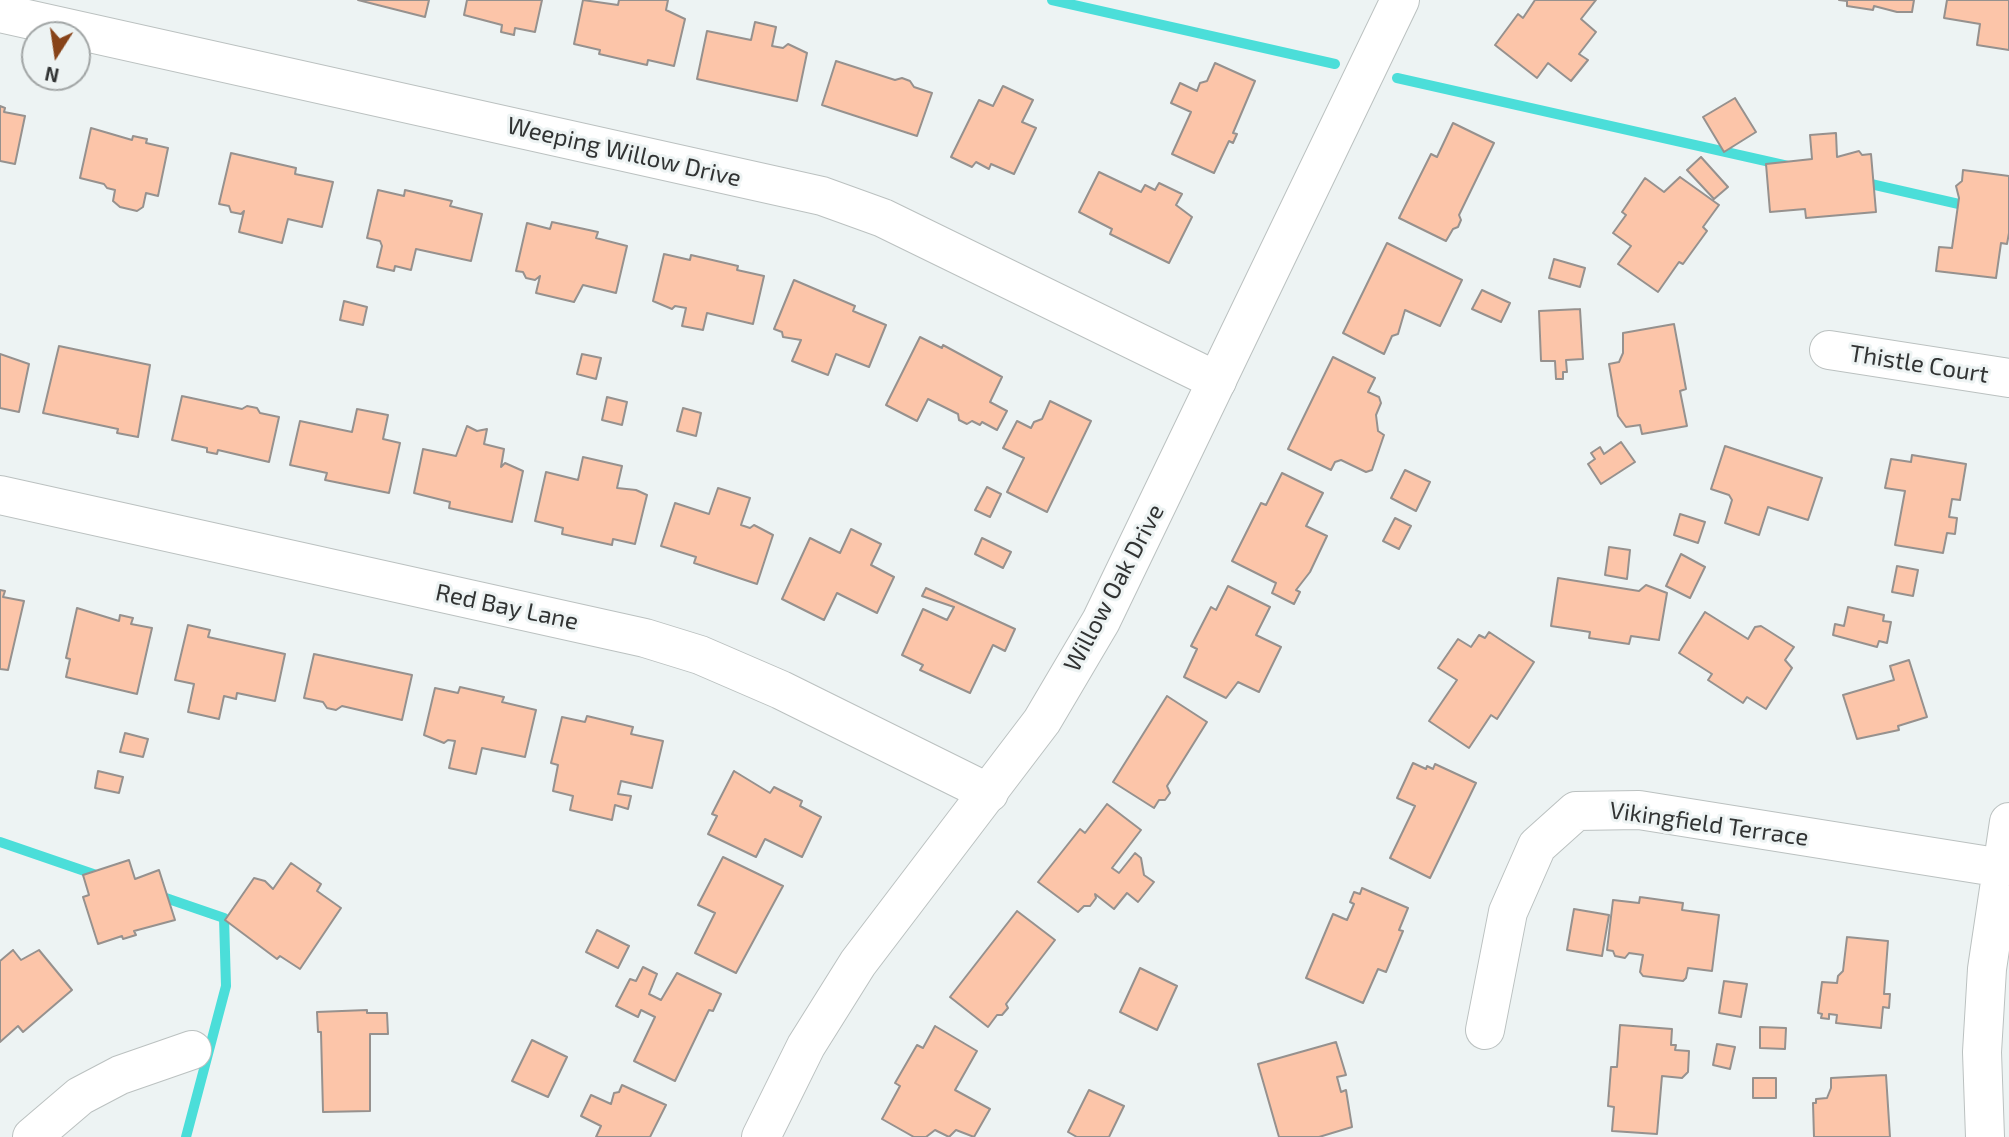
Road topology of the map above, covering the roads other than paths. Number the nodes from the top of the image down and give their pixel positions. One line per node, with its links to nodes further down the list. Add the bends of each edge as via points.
1 (1400, 0): 5 (street, Willow Oak Drive)
2 (0, 13): 5 (street, Weeping Willow Drive, via 822,196 883,218)
3 (1829, 350): 4 (street, Thistle Court)
4 (2009, 378)
5 (1217, 381): 7 (street, Willow Oak Drive, via 1101,621 1042,721)
6 (0, 495): 7 (street, Red Bay Lane, via 645,638 700,655 780,690)
7 (989, 793): 13 (street, Willow Oak Drive, via 858,963 806,1046)
8 (2009, 822): 9 (street)
9 (2001, 868): 10 (street, Vikingfield Terrace, via 1639,810 1576,811 1537,846 1508,912); 14 (street, via 1986,983 1982,1052)
10 (1485, 1030)
11 (192, 1050): 12 (street, via 120,1075 80,1096)
12 (32, 1137)
13 (761, 1137)
14 (1985, 1137)

